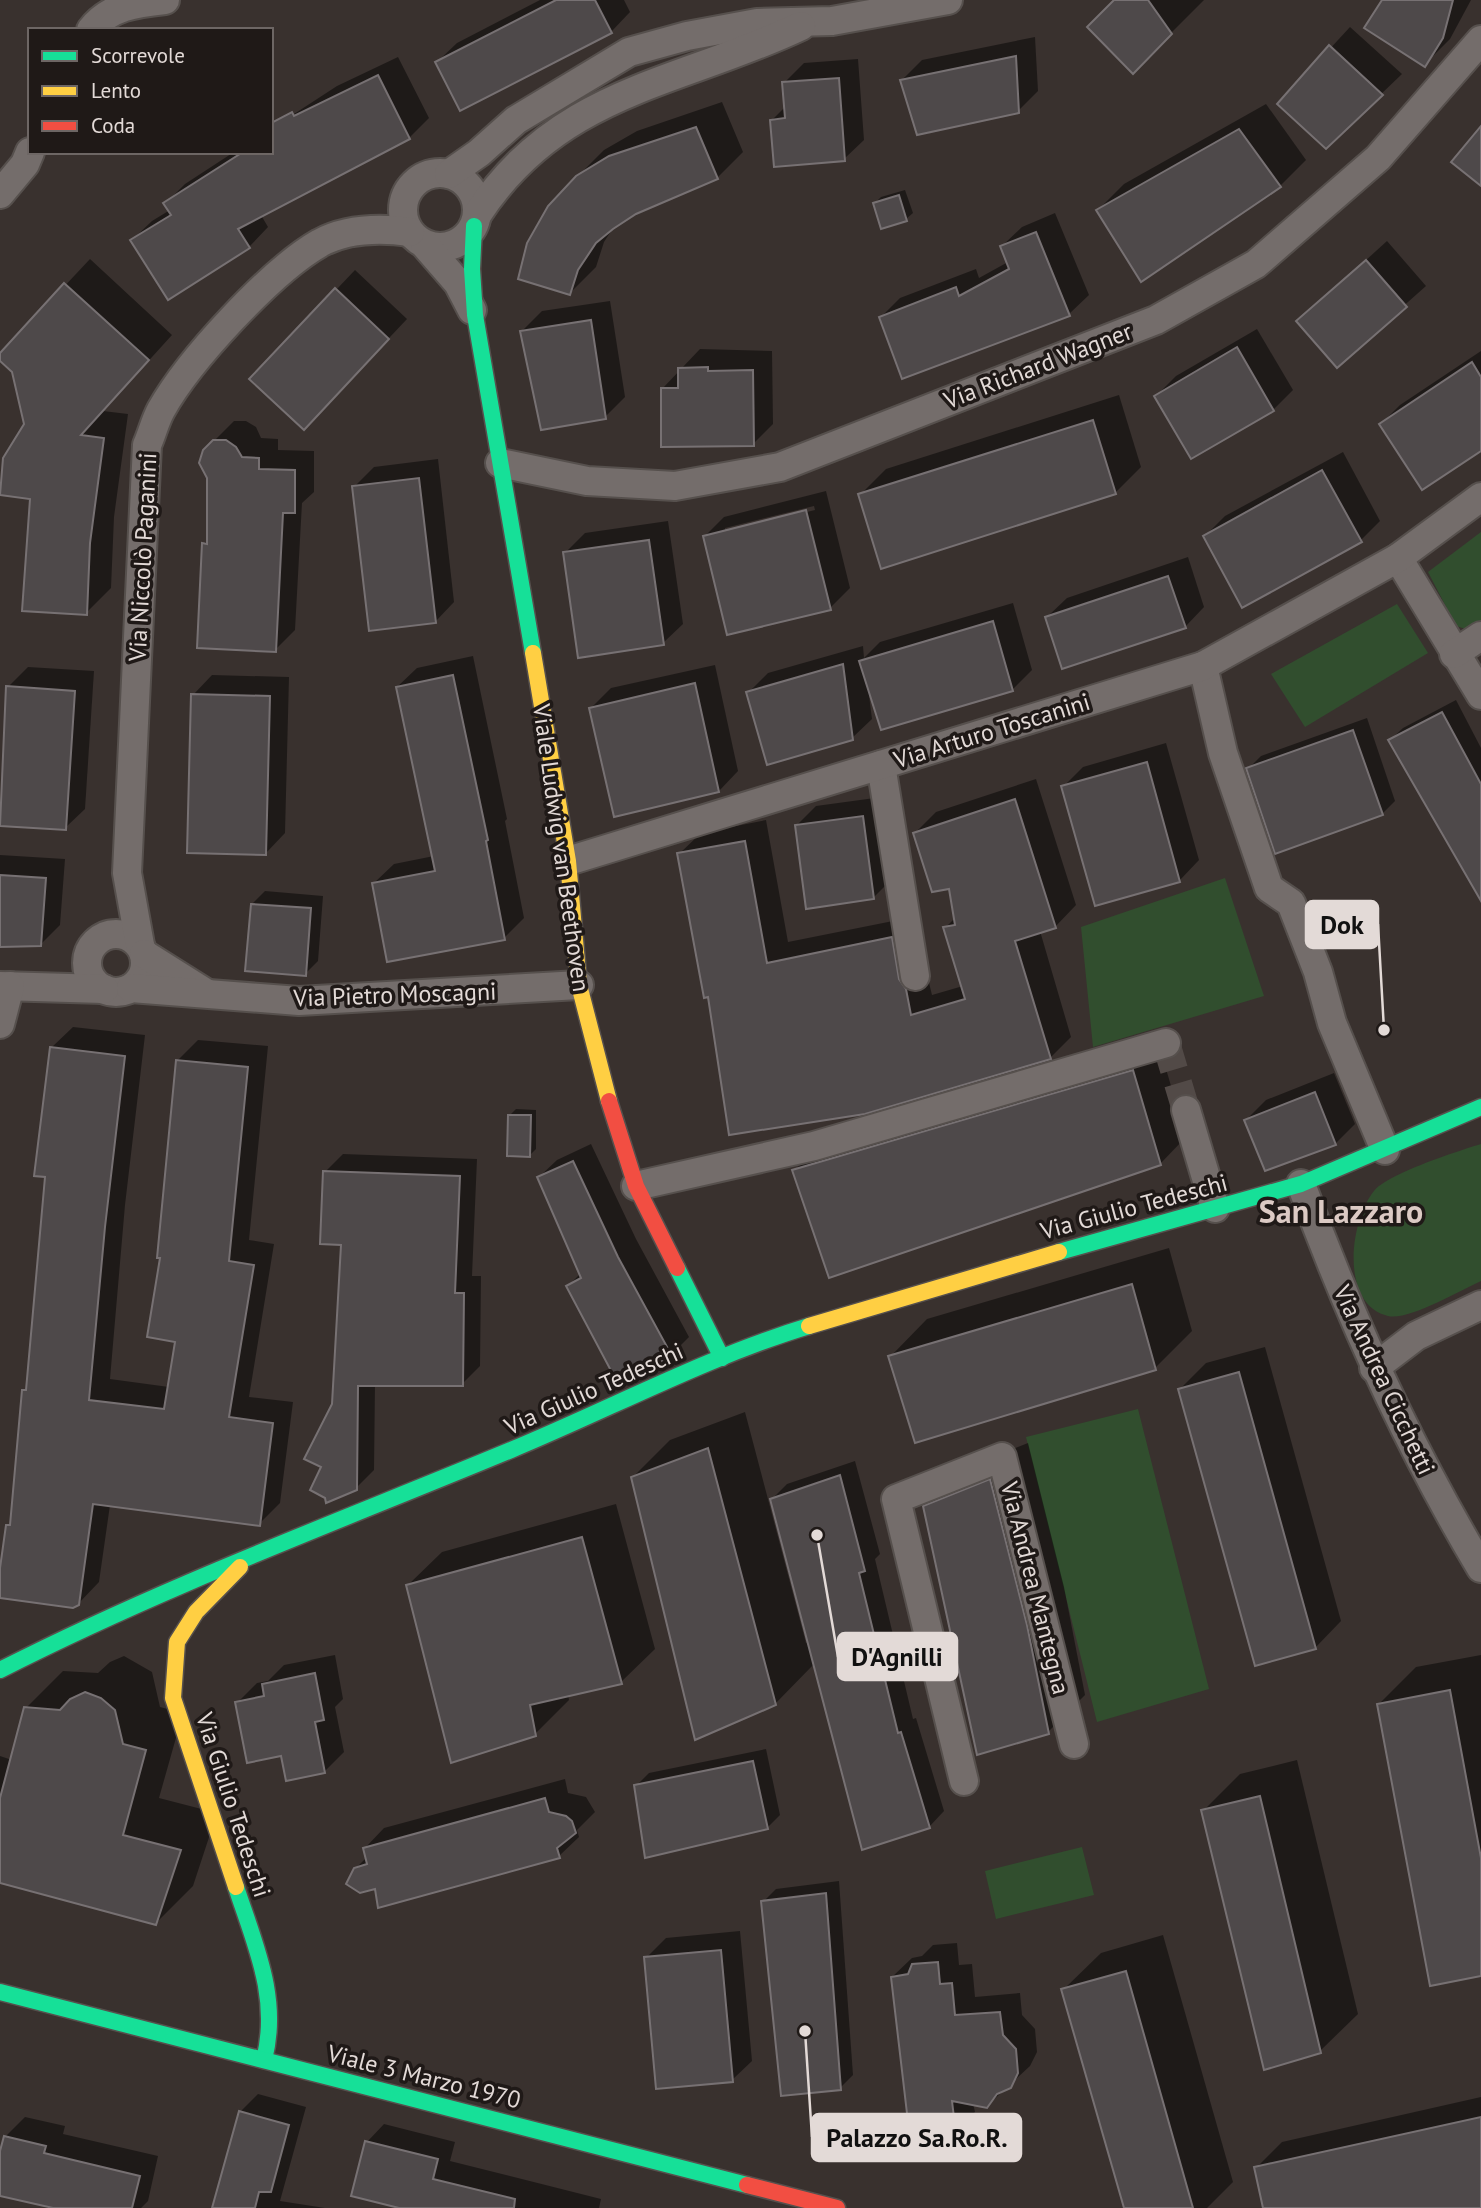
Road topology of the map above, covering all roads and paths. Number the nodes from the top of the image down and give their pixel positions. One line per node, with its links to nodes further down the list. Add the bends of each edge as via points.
1 (165, 0): 4 (street, via 129,4 100,18)
2 (948, 0): 3 (street)
3 (807, 23): 7 (street, via 757,23 629,52 516,120); 9 (street, via 755,48 614,98 560,127 505,178)
4 (92, 28)
5 (1481, 40): 12 (street, Via Richard Wagner, via 1377,158 1266,256 1156,320 780,467 675,486 587,481)
6 (29, 154): 8 (street)
7 (449, 174): 9 (street, via 474,194); 10 (street, via 424,177 406,195 404,221)
8 (0, 194)
9 (476, 221): 10 (street, via 459,243 448,247); 11 (street, Viale Ludwig van Beethoven)
10 (417, 239): 11 (street, Viale Ludwig van Beethoven, via 458,283); 21 (street, Via Niccolò Paganini, via 382,228 355,231 322,242 281,270 176,388 151,434 145,475 127,873)
11 (475, 316): 12 (street, Viale Ludwig van Beethoven)
12 (500, 463): 20 (street, Viale Ludwig van Beethoven)
13 (1481, 497): 14 (street, Via Arturo Toscanini)
14 (1398, 558): 16 (street); 17 (street, Via Arturo Toscanini)
15 (1481, 636): 16 (street)
16 (1454, 654): 18 (street)
17 (1203, 666): 19 (street, Via Arturo Toscanini); 33 (street, via 1223,753 1269,888 1291,903 1332,1023)
18 (1481, 695)
19 (881, 765): 20 (street, Via Arturo Toscanini); 23 (street)
20 (568, 861): 24 (street, Viale Ludwig van Beethoven)
21 (142, 950): 22 (street, via 124,935 114,934 97,941); 26 (street, via 144,973); 28 (street, Via Pietro Moscagni)
22 (88, 957): 25 (street, via 52,976); 27 (street, via 90,976)
23 (915, 976)
24 (579, 985): 28 (street, Via Pietro Moscagni, via 299,1001); 35 (street, Viale Ludwig van Beethoven, via 601,1077)
25 (5, 986): 27 (street); 29 (street)
26 (131, 988): 27 (street); 28 (street, Via Pietro Moscagni)
27 (104, 989)
28 (212, 996)
29 (0, 1024)
30 (1166, 1042): 35 (street, via 814,1146)
31 (1481, 1107): 33 (street, Via Giulio Tedeschi)
32 (1186, 1110): 36 (street)
33 (1385, 1150): 34 (street, Via Giulio Tedeschi)
34 (1301, 1185): 36 (street, Via Giulio Tedeschi); 39 (street, Via Andrea Cicchetti)
35 (636, 1186): 38 (street, Viale Ludwig van Beethoven)
36 (1215, 1208): 38 (street, Via Giulio Tedeschi, via 840,1314)
37 (1481, 1305): 39 (street, via 1416,1336)
38 (722, 1358): 40 (street, Via Giulio Tedeschi)
39 (1374, 1368): 41 (street, Via Andrea Cicchetti)
40 (249, 1559): 42 (street); 43 (street, Via Giulio Tedeschi, via 196,1612)
41 (1481, 1568)
42 (141, 1604): 43 (street, via 164,1619); 44 (street, via 90,1624)
43 (177, 1642): 48 (street, Via Giulio Tedeschi, via 173,1698 267,1980 273,2010)
44 (0, 1670)
45 (1074, 1744): 46 (street, Via Andrea Mantegna, via 1002,1457 896,1499)
46 (964, 1781)
47 (0, 1992): 48 (street, Viale 3 Marzo 1970)
48 (264, 2060): 49 (street, Viale 3 Marzo 1970)
49 (837, 2208)

